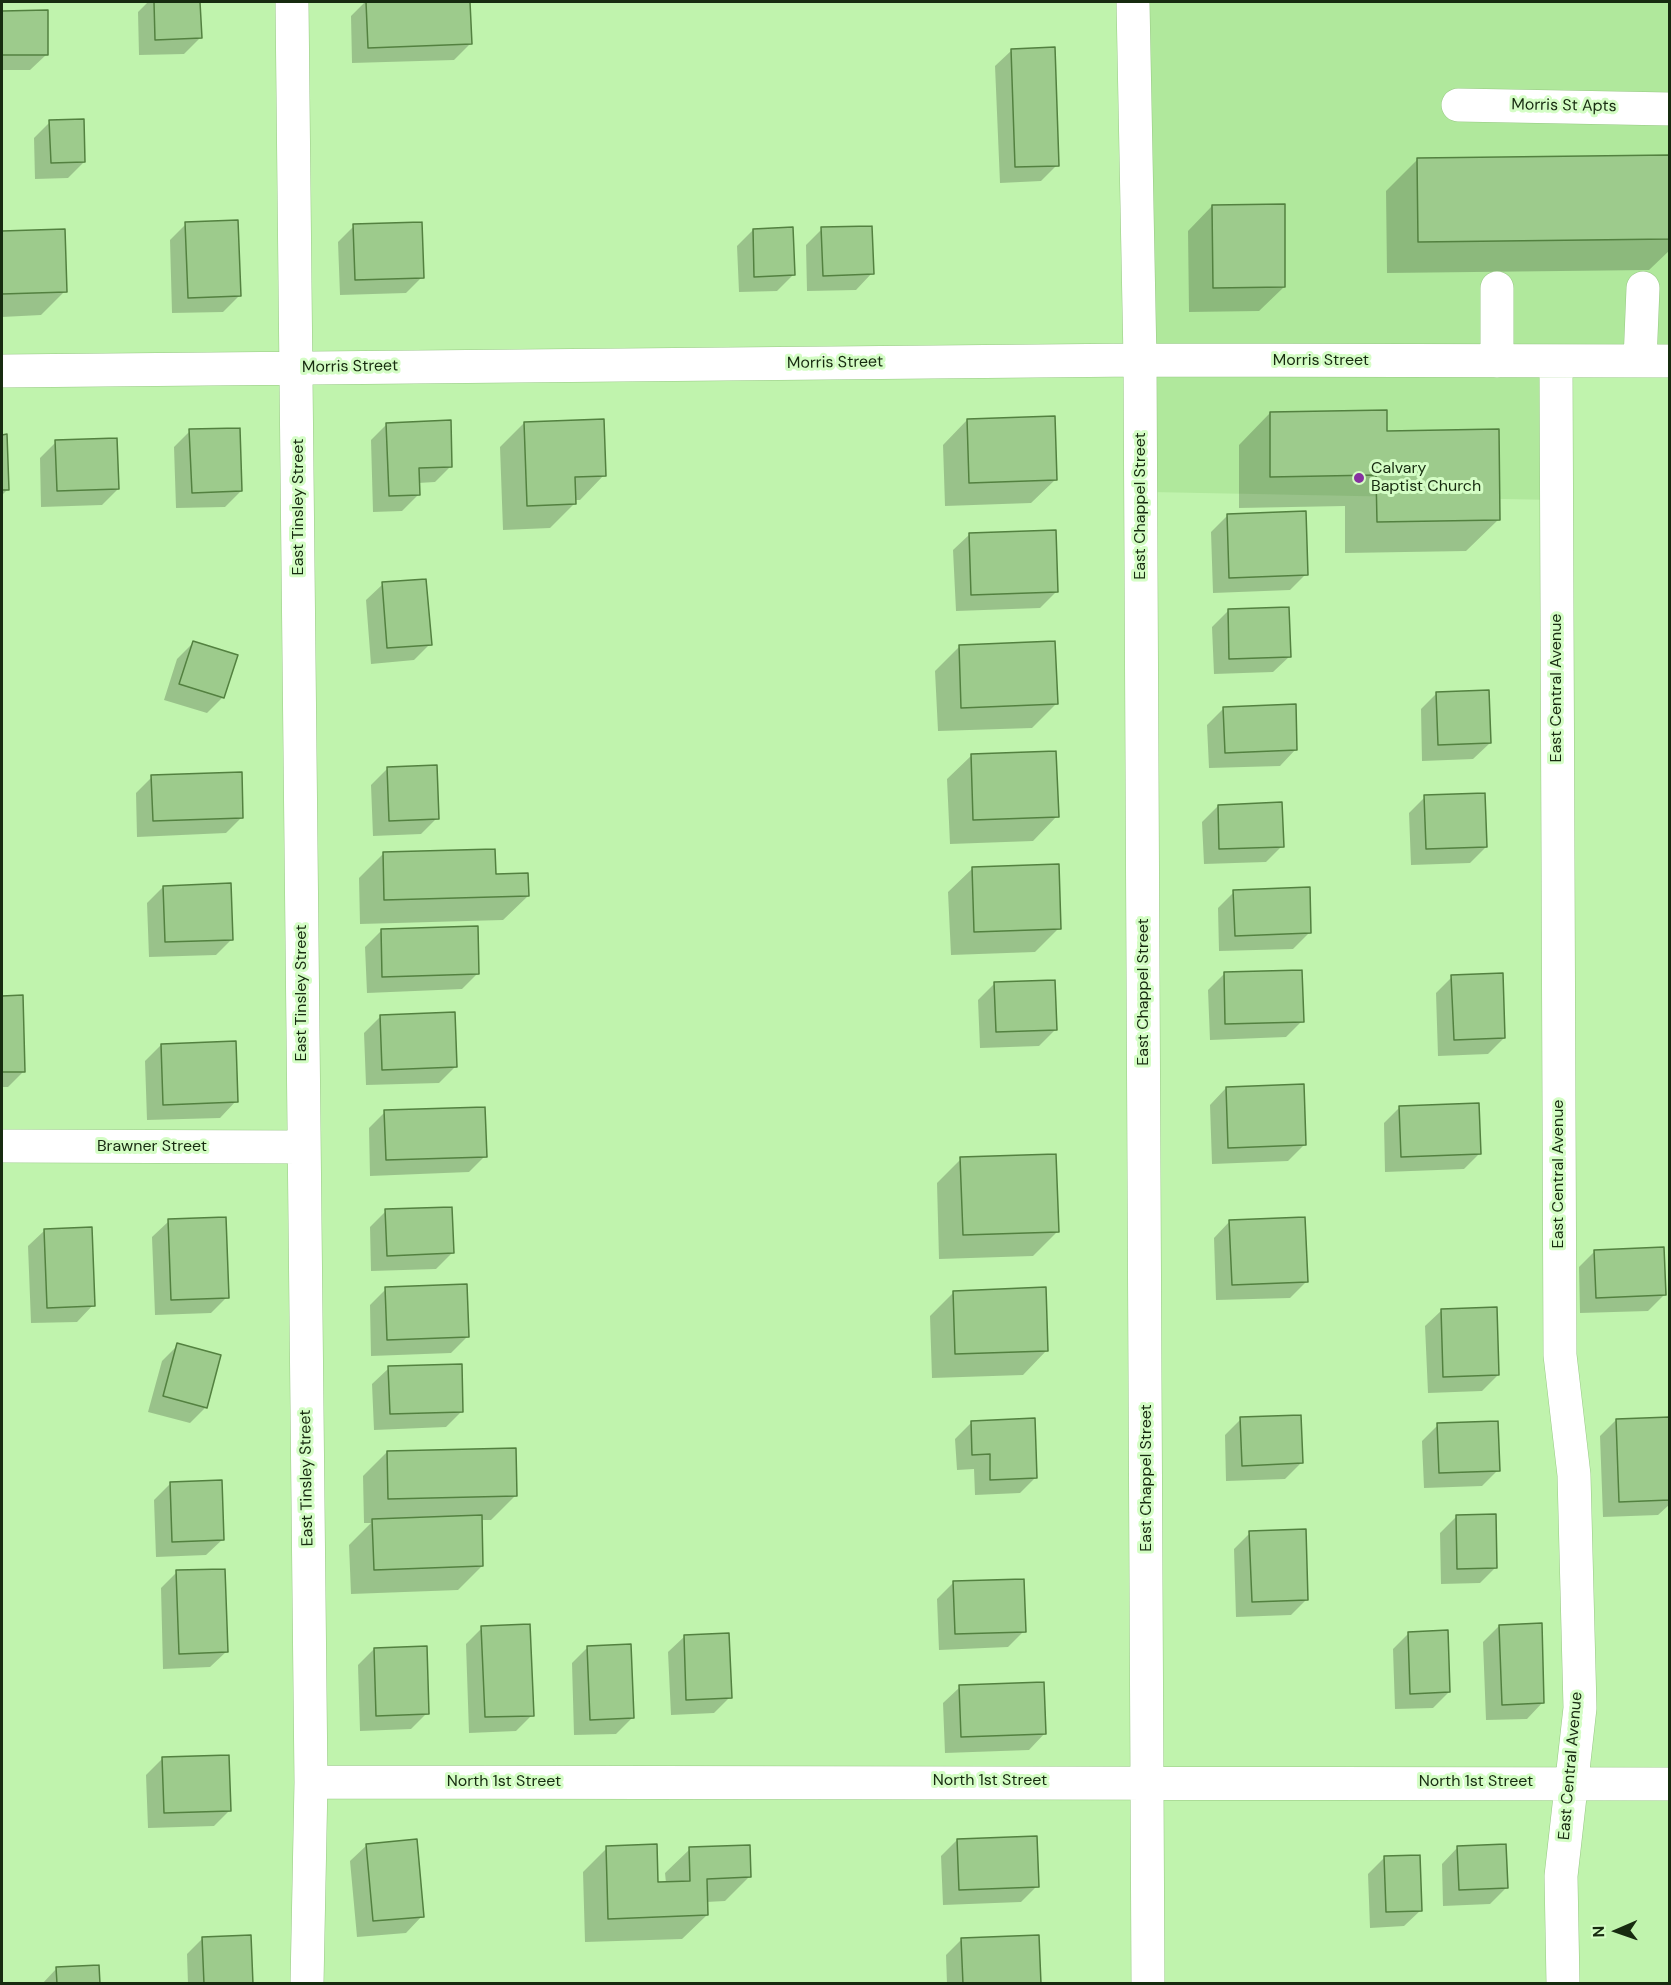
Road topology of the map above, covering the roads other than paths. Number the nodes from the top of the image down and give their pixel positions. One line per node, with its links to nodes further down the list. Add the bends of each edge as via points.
1 (292, 2): 11 (street, East Tinsley Street)
2 (1133, 2): 7 (street, East Chappel Street)
3 (1458, 105): 4 (street, Morris St Apts)
4 (1670, 109)
5 (1497, 288): 9 (street)
6 (1643, 288): 8 (street)
7 (1140, 360): 9 (street, Morris Street); 11 (street, Morris Street); 15 (street, East Chappel Street)
8 (1655, 361): 10 (street, Morris Street)
9 (1497, 362): 10 (street, Morris Street)
10 (1556, 362): 17 (street, East Central Avenue, via 1560,1355 1574,1475 1580,1708)
11 (298, 368): 12 (street, Morris Street); 14 (street, East Tinsley Street)
12 (2, 371)
13 (2, 1146): 14 (street, Brawner Street)
14 (303, 1147): 16 (street, East Tinsley Street)
15 (1148, 1781): 16 (street, North 1st Street); 17 (street, North 1st Street); 20 (street, East Chappel Street)
16 (311, 1782): 19 (street, East Tinsley Street)
17 (1570, 1783): 18 (street, North 1st Street); 21 (street, East Central Avenue, via 1561,1876)
18 (1670, 1784)
19 (307, 1983)
20 (1148, 1983)
21 (1563, 1983)

